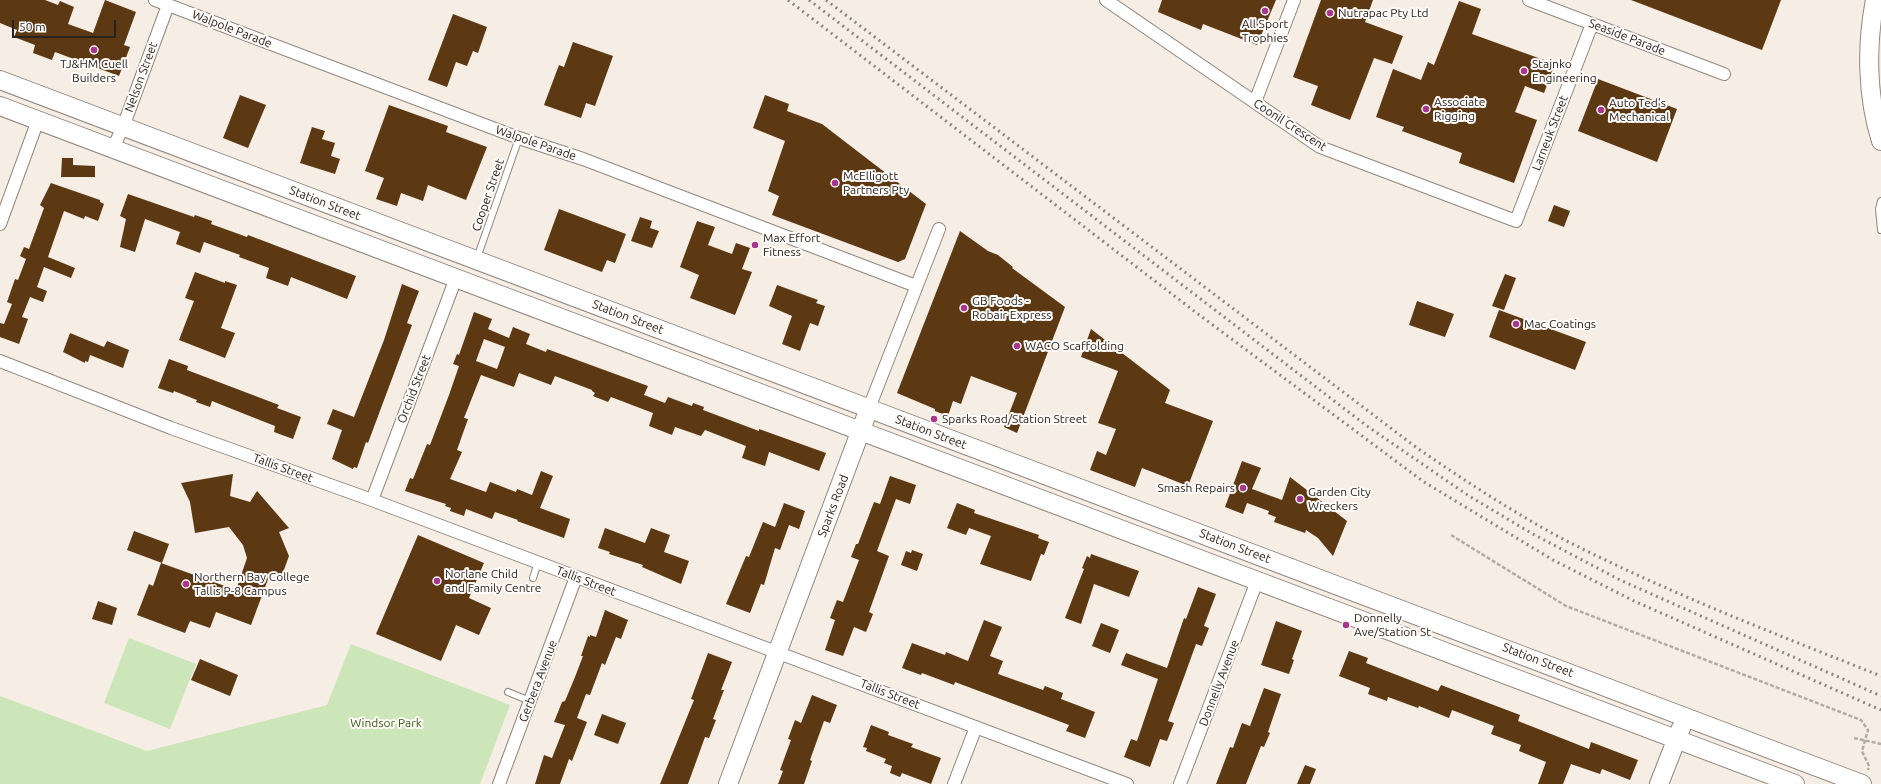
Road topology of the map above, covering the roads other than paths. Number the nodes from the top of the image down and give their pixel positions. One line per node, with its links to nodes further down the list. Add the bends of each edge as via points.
1 (155, 0): 6 (street, Walpole Parade)
2 (1106, 0): 10 (street, Coonil Crescent)
3 (1294, 0): 10 (street)
4 (1529, 0): 7 (street, Seaside Parade)
5 (1875, 0): 15 (main road, via 1869,60 1873,104)
6 (168, 5): 13 (street, Nelson Street); 14 (street, Walpole Parade)
7 (1592, 24): 8 (street, Seaside Parade); 18 (street, Larneuk Street)
8 (1724, 74)
9 (0, 80): 13 (main road, Station Street)
10 (1255, 102): 18 (street, Coonil Crescent, via 1320,148)
11 (0, 106): 12 (main road, Station Street)
12 (38, 120): 16 (main road, Station Street); 19 (street)
13 (123, 126): 16 (street, Nelson Street); 22 (main road, Station Street)
14 (519, 138): 22 (lane, Cooper Street); 24 (street, Walpole Parade, via 583,159)
15 (1881, 141)
16 (113, 148): 23 (main road, Station Street)
17 (1881, 201): 21 (lane)
18 (1516, 221)
19 (0, 224)
20 (939, 229): 24 (street, Sparks Road)
21 (1881, 230)
22 (476, 260): 26 (main road, Station Street)
23 (456, 278): 27 (main road, Station Street); 28 (street, Orchid Street)
24 (916, 286): 26 (street, Sparks Road)
25 (0, 361): 28 (street, Tallis Street, via 171,428)
26 (869, 408): 27 (main road, Sparks Road); 36 (main road, Station Street)
27 (861, 430): 32 (main road, Station Street); 33 (main road, Sparks Road)
28 (372, 500): 29 (street, Tallis Street)
29 (538, 562): 30 (street, Tallis Street); 31 (lane)
30 (576, 577): 33 (street, Tallis Street); 35 (street, Gerbera Avenue)
31 (533, 578)
32 (1257, 581): 38 (main road, Station Street); 43 (street, Donnelly Avenue)
33 (778, 652): 37 (street, Tallis Street); 40 (main road, Sparks Road)
34 (508, 692): 35 (lane)
35 (530, 701): 39 (street, Gerbera Avenue)
36 (1686, 716): 38 (main road); 46 (main road, Station Street)
37 (976, 727): 41 (street); 42 (street, Tallis Street)
38 (1676, 740): 44 (main road); 45 (main road, Station Street)
39 (499, 784)
40 (728, 784)
41 (954, 784)
42 (1127, 784)
43 (1180, 784)
44 (1658, 784)
45 (1795, 784)
46 (1862, 784)

